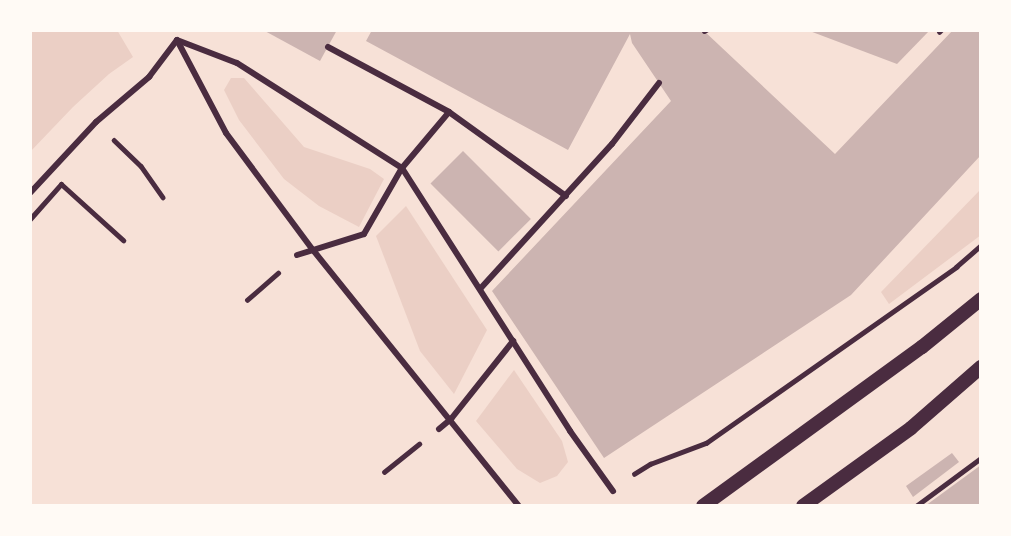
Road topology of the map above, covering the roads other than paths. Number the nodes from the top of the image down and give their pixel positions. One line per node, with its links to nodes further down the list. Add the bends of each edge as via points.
1 (178, 30): 2 (street)
2 (177, 40): 6 (street, via 237,63); 7 (street, via 149,77 96,122); 11 (street, via 226,133)
3 (328, 47): 5 (street)
4 (659, 83): 8 (street)
5 (449, 112): 6 (street); 8 (street)
6 (402, 168): 11 (street, via 364,234); 13 (street)
7 (30, 193)
8 (566, 196): 13 (street)
9 (30, 219): 10 (lane, via 61,184)
10 (122, 240)
11 (313, 250): 12 (street); 17 (street)
12 (298, 255)
13 (480, 289): 15 (street)
14 (981, 299): 21 (main road)
15 (513, 341): 17 (street); 19 (street)
16 (981, 367): 22 (main road, via 911,428)
17 (451, 419): 18 (street); 20 (street)
18 (439, 429)
19 (613, 491)
20 (519, 506)
21 (703, 506)
22 (803, 506)

